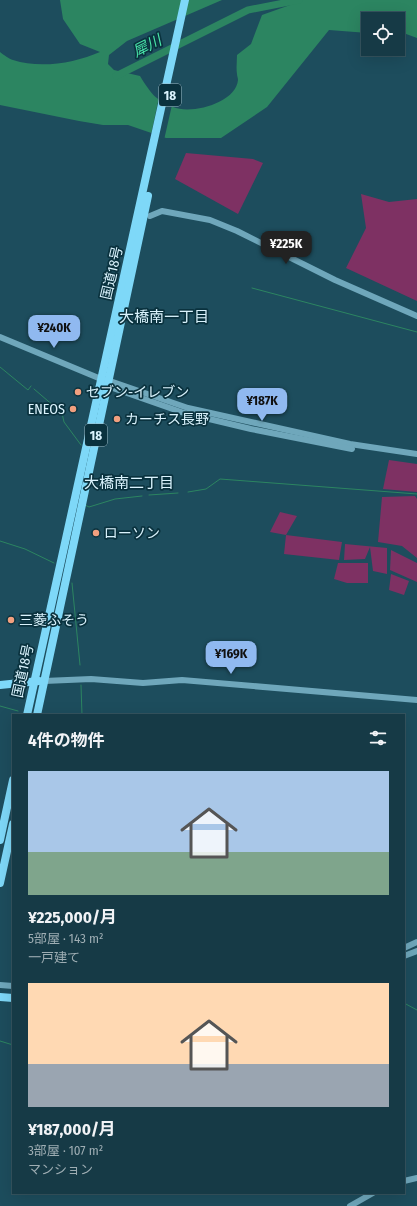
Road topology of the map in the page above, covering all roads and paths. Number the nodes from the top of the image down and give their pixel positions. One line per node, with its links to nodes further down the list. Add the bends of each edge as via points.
1 (185, 0): 3 (highway, 国道18号 / 18)
2 (191, 0): 3 (highway, 国道18号 / 18)
3 (147, 188): 7 (highway, 国道18号 / 18)
4 (150, 216): 5 (street, via 162,211 210,220)
5 (417, 316)
6 (0, 337): 7 (street)
7 (106, 382): 8 (street, via 188,408 350,444); 9 (street, via 184,413 337,446); 10 (highway, 国道18号 / 18); 11 (highway, 国道18号 / 18)
8 (417, 454)
9 (417, 458)
10 (34, 681): 11 (highway); 12 (highway); 14 (highway, 国道18号 / 18)
11 (44, 681): 13 (street, via 97,679 144,683 182,680); 15 (highway, 国道18号 / 18)
12 (0, 685)
13 (417, 700)
14 (27, 714)
15 (37, 714)
16 (12, 785): 18 (highway)
17 (12, 829): 19 (highway)
18 (0, 840)
19 (0, 883)
20 (417, 942): 21 (street)
21 (405, 948)
22 (417, 951): 23 (street)
23 (405, 956)
24 (0, 985): 25 (street)
25 (12, 986)
26 (0, 993): 27 (street)
27 (12, 994)
28 (0, 997): 29 (highway)
29 (12, 998)
30 (417, 1178): 31 (street)
31 (405, 1181)
32 (370, 1194): 33 (street)
33 (350, 1206)

